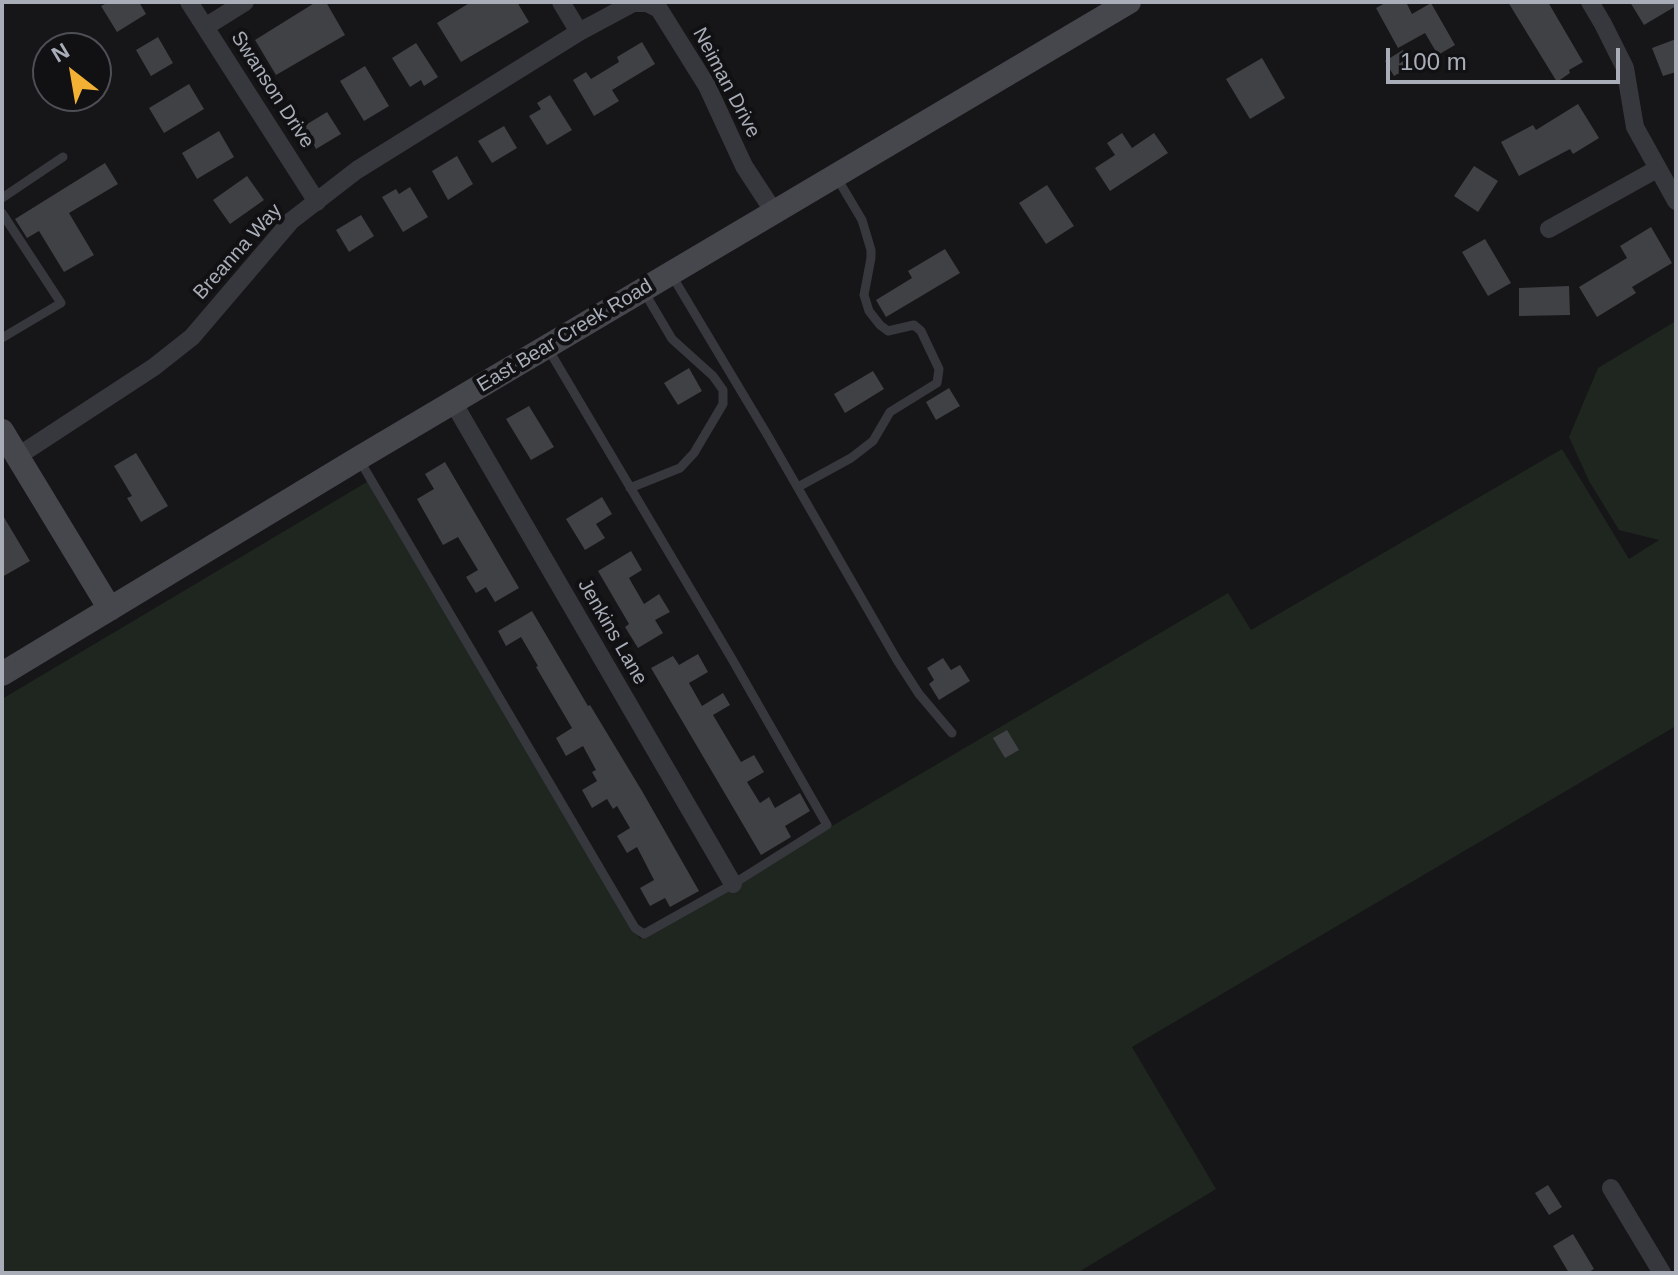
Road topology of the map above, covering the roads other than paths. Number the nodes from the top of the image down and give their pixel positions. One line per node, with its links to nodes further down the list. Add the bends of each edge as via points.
1 (189, 2): 6 (street, Swanson Drive)
2 (245, 2): 6 (street)
3 (561, 2): 7 (street)
4 (1590, 2): 9 (street, via 1625,68 1635,127)
5 (1125, 3): 10 (main road, East Bear Creek Road)
6 (205, 27): 13 (street, Swanson Drive)
7 (579, 32): 13 (street, Breanna Way, via 357,170); 14 (street, Neiman Drive, via 633,3 659,9)
8 (63, 157): 11 (lane)
9 (1657, 169): 12 (street); 16 (street)
10 (835, 176): 14 (main road, East Bear Creek Road); 25 (lane, via 862,220 871,250 864,295 869,311 888,331 914,325 939,369 937,383 890,412 873,441)
11 (2, 198)
12 (1676, 201)
13 (317, 202): 23 (street, Breanna Way, via 291,221 192,337)
14 (774, 212): 17 (main road, East Bear Creek Road)
15 (2, 213): 19 (lane, via 61,303)
16 (1549, 229)
17 (671, 274): 18 (main road, East Bear Creek Road); 25 (lane)
18 (643, 290): 20 (main road, East Bear Creek Road); 26 (lane, via 672,339 723,390 723,404 680,468)
19 (2, 338)
20 (547, 347): 21 (main road, East Bear Creek Road); 26 (lane)
21 (453, 402): 24 (main road, East Bear Creek Road); 30 (street, Jenkins Lane)
22 (2, 431): 23 (main road)
23 (18, 456): 27 (main road)
24 (359, 458): 27 (main road, East Bear Creek Road); 30 (lane, via 635,928 644,934)
25 (798, 487): 29 (lane, via 897,660)
26 (630, 488): 30 (lane, via 827,825)
27 (110, 609): 28 (main road, East Bear Creek Road)
28 (2, 674)
29 (952, 733)
30 (733, 884)
31 (1611, 1188): 32 (street)
32 (1662, 1273)

